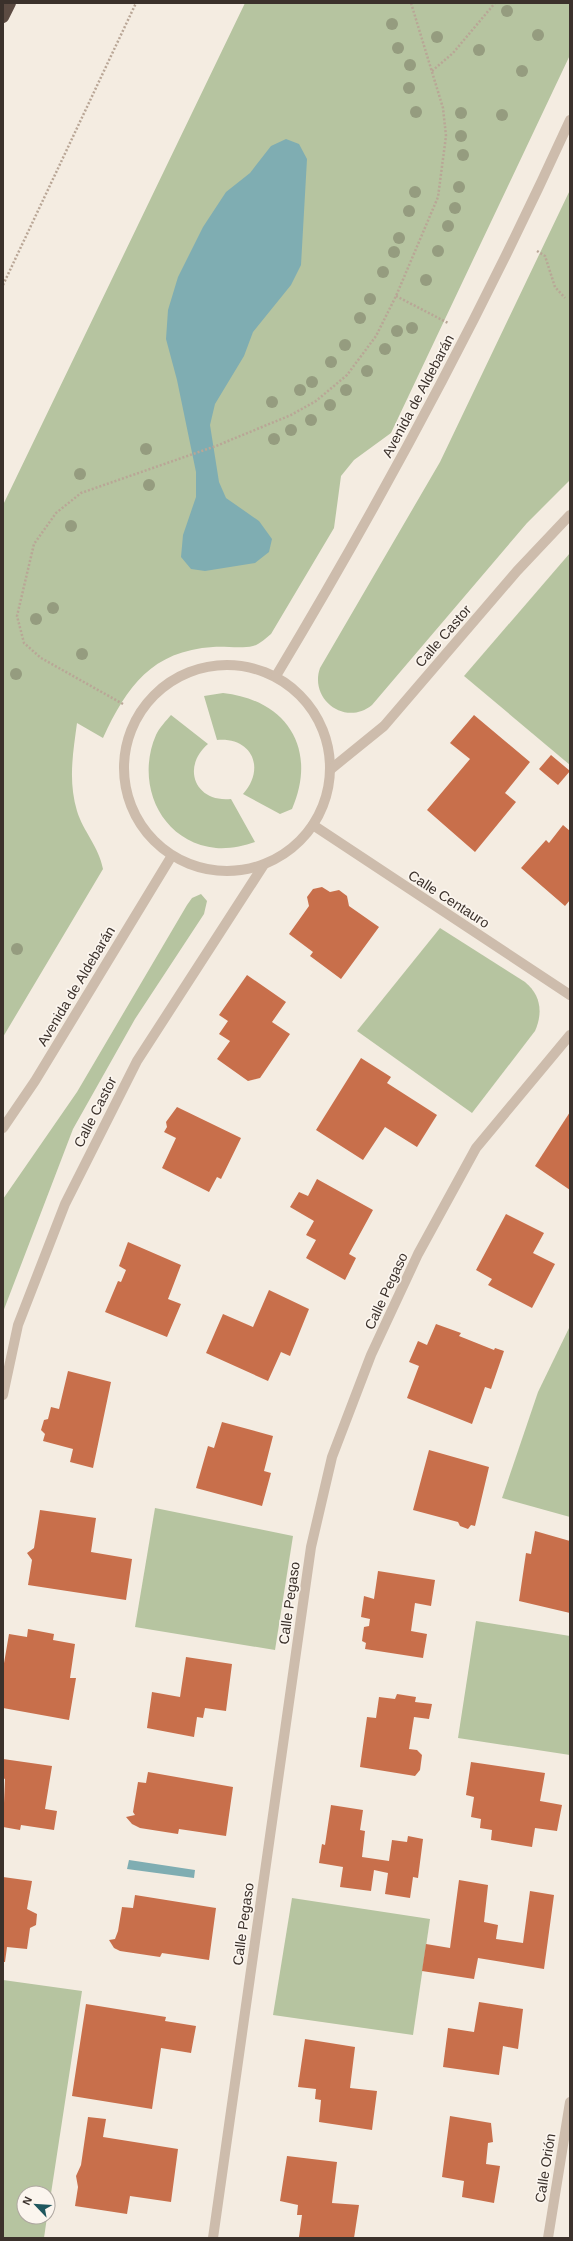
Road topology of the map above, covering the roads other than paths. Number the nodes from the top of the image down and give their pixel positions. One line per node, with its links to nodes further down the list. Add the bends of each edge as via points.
1 (10, 3): 2 (highway)
2 (3, 17)
3 (570, 120): 5 (street, Avenida de Aldebarán, via 530,208 416,432)
4 (570, 515): 6 (street, Calle Castor, via 517,571 384,726)
5 (276, 676): 6 (street, via 299,692 316,715 327,741); 8 (street, via 239,664 200,666 164,684 138,712 121,764 134,818)
6 (331, 769): 7 (street, via 326,798)
7 (313, 826): 9 (street, via 291,849); 10 (street, Calle Centauro)
8 (171, 857): 9 (street, via 216,872); 12 (street, Avenida de Aldebarán, via 35,1081)
9 (263, 866): 13 (street, Calle Castor, via 137,1061 69,1196 18,1325)
10 (570, 995)
11 (570, 1035): 15 (street, Calle Pegaso, via 476,1148 418,1254 371,1355 332,1457 311,1547)
12 (3, 1128)
13 (3, 1395)
14 (570, 2102): 16 (street, Calle Orión)
15 (213, 2238)
16 (548, 2238)

